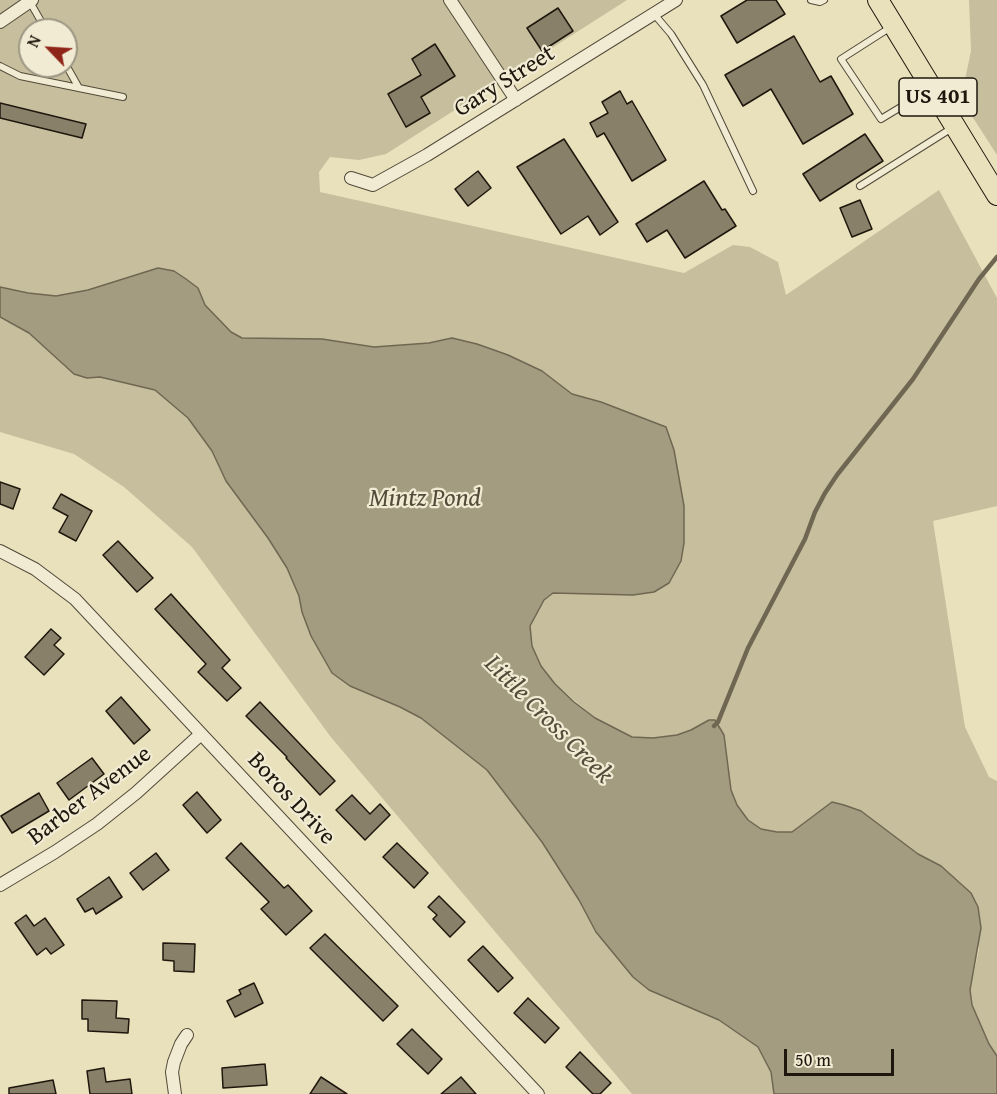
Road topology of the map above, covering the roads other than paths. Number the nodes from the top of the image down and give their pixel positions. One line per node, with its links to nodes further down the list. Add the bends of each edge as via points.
1 (450, 0): 16 (street)
2 (676, 0): 7 (street, Gary Street)
3 (812, 0): 4 (lane)
4 (824, 0)
5 (878, 0): 10 (main road, US 401)
6 (31, 1): 8 (lane); 9 (street)
7 (654, 14): 16 (street, Gary Street); 20 (lane, via 703,85)
8 (40, 18)
9 (0, 22)
10 (893, 25): 14 (main road, US 401); 14 (lane, via 842,59 881,120)
11 (0, 66): 13 (lane, via 20,76)
12 (73, 78): 13 (lane)
13 (79, 88): 15 (lane)
14 (932, 88): 17 (main road, US 401)
15 (123, 97)
16 (516, 100): 18 (street, Gary Street, via 427,156 373,184)
17 (955, 126): 19 (lane); 21 (main road, US 401)
18 (351, 178)
19 (860, 186)
20 (753, 191)
21 (997, 195)
22 (0, 551): 23 (street, Boros Drive, via 35,569 75,599)
23 (201, 734): 24 (street, Barber Avenue, via 97,824); 27 (street, Boros Drive)
24 (0, 885)
25 (187, 1035): 26 (street, via 174,1062)
26 (174, 1094)
27 (538, 1094)

